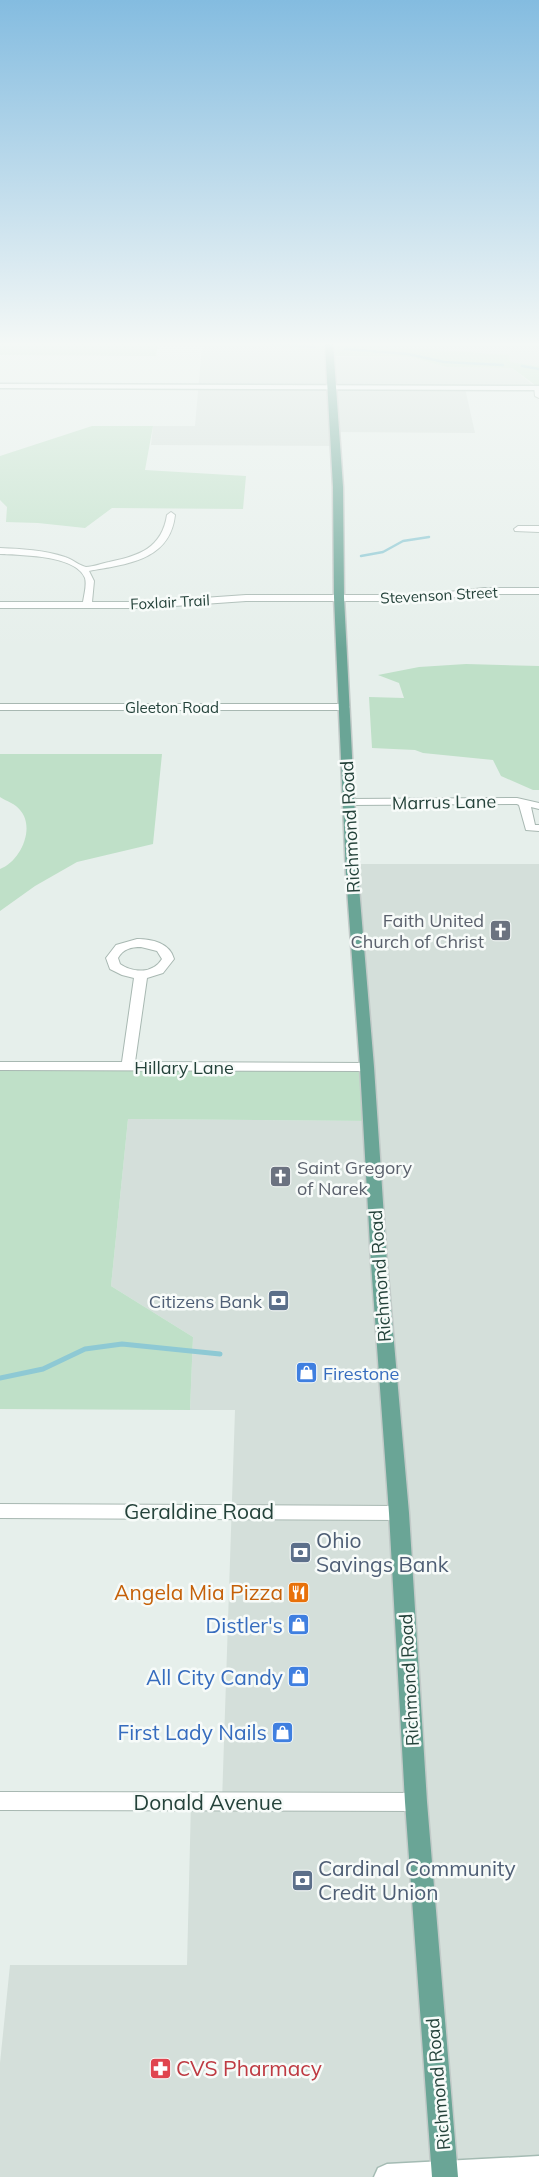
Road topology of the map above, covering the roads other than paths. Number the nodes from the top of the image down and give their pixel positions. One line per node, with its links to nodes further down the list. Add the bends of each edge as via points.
1 (335, 446): 8 (main road, Richmond Road)
2 (171, 516): 6 (street, via 167,535 154,548 126,560)
3 (539, 529): 4 (street)
4 (518, 530)
5 (0, 551): 6 (street, via 49,556 74,563)
6 (83, 570): 10 (street, via 90,583)
7 (539, 591): 8 (street, Stevenson Street, via 484,591 422,598)
8 (339, 598): 10 (street, Foxlair Trail, via 246,598 146,605); 12 (main road, Richmond Road)
9 (0, 605): 10 (street, Foxlair Trail)
10 (87, 605)
11 (0, 707): 12 (street, Gleeton Road)
12 (345, 707): 13 (main road, Richmond Road)
13 (349, 802): 14 (street, Marrus Lane, via 494,800); 20 (main road, Richmond Road)
14 (524, 803): 15 (street, Marrus Lane); 16 (street, via 530,828)
15 (539, 806)
16 (539, 828)
17 (141, 974): 19 (street)
18 (0, 1066): 19 (street, Hillary Lane)
19 (128, 1067): 20 (street, Hillary Lane)
20 (367, 1067): 22 (main road, Richmond Road)
21 (0, 1511): 22 (street, Geraldine Road)
22 (399, 1513): 24 (main road, Richmond Road)
23 (0, 1801): 24 (street, Donald Avenue)
24 (416, 1802): 26 (main road, Richmond Road)
25 (539, 2169): 26 (street)
26 (445, 2175): 27 (street)
27 (387, 2177)

